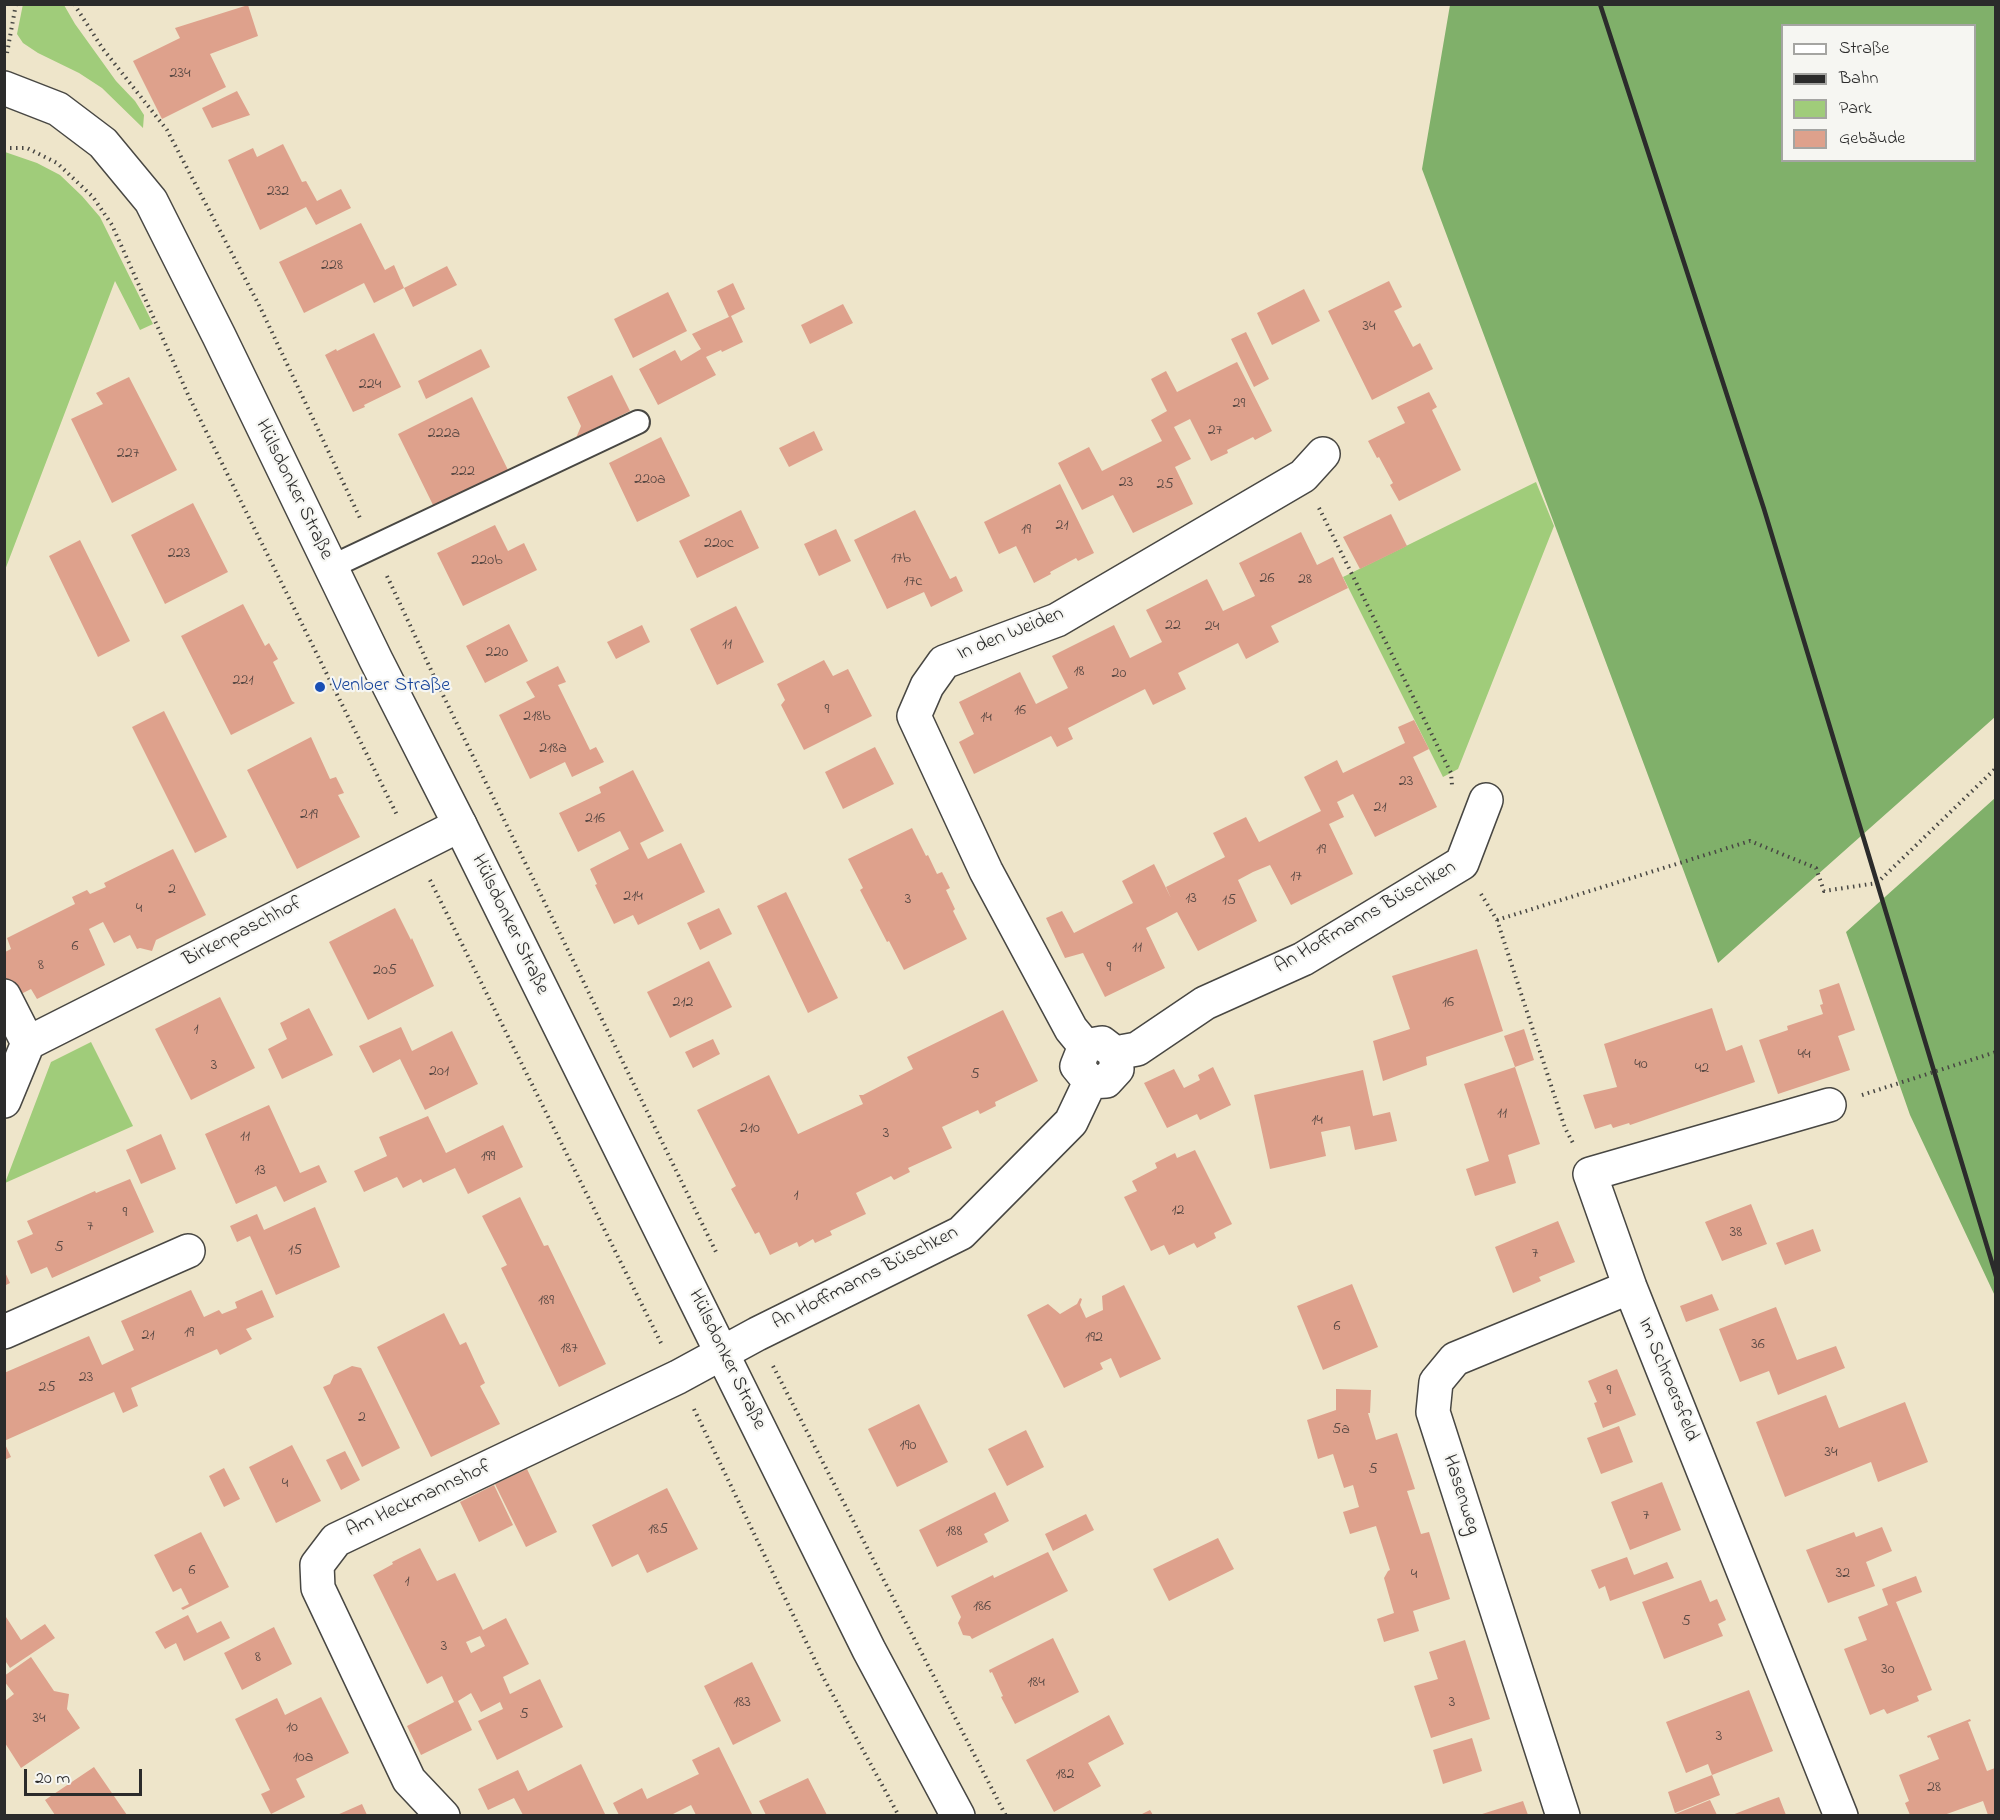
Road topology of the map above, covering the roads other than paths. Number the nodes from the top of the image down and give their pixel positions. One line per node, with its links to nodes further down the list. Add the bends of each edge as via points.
1 (5, 73): 4 (street, Hülsdonker Straße, via 103,143 151,201)
2 (638, 423): 4 (lane)
3 (1313, 465): 9 (street, In den Weiden, via 1057,620 944,662 927,686 914,716 986,872 1071,1029)
4 (331, 567): 6 (street, Hülsdonker Straße)
5 (1486, 800): 9 (street, An Hoffmanns Büschken, via 1462,863 1303,959 1205,1003 1137,1049)
6 (460, 825): 8 (street, Birkenpaschhof); 15 (street, Hülsdonker Straße)
7 (4, 996): 8 (street)
8 (28, 1043): 10 (street)
9 (1100, 1050): 15 (street, An Hoffmanns Büschken, via 1077,1066 1090,1082 1071,1122 961,1233)
10 (4, 1101)
11 (1829, 1105): 13 (street, Im Schroersfeld, via 1590,1174)
12 (188, 1251): 14 (street)
13 (1630, 1287): 18 (street, Hasenweg, via 1455,1359 1436,1382 1433,1412); 19 (street, Im Schroersfeld)
14 (4, 1332)
15 (723, 1354): 16 (street, Am Heckmannshof, via 336,1540 317,1565 318,1588 409,1780); 17 (street, Hülsdonker Straße, via 869,1650)
16 (443, 1815)
17 (958, 1815)
18 (1563, 1815)
19 (1841, 1815)

